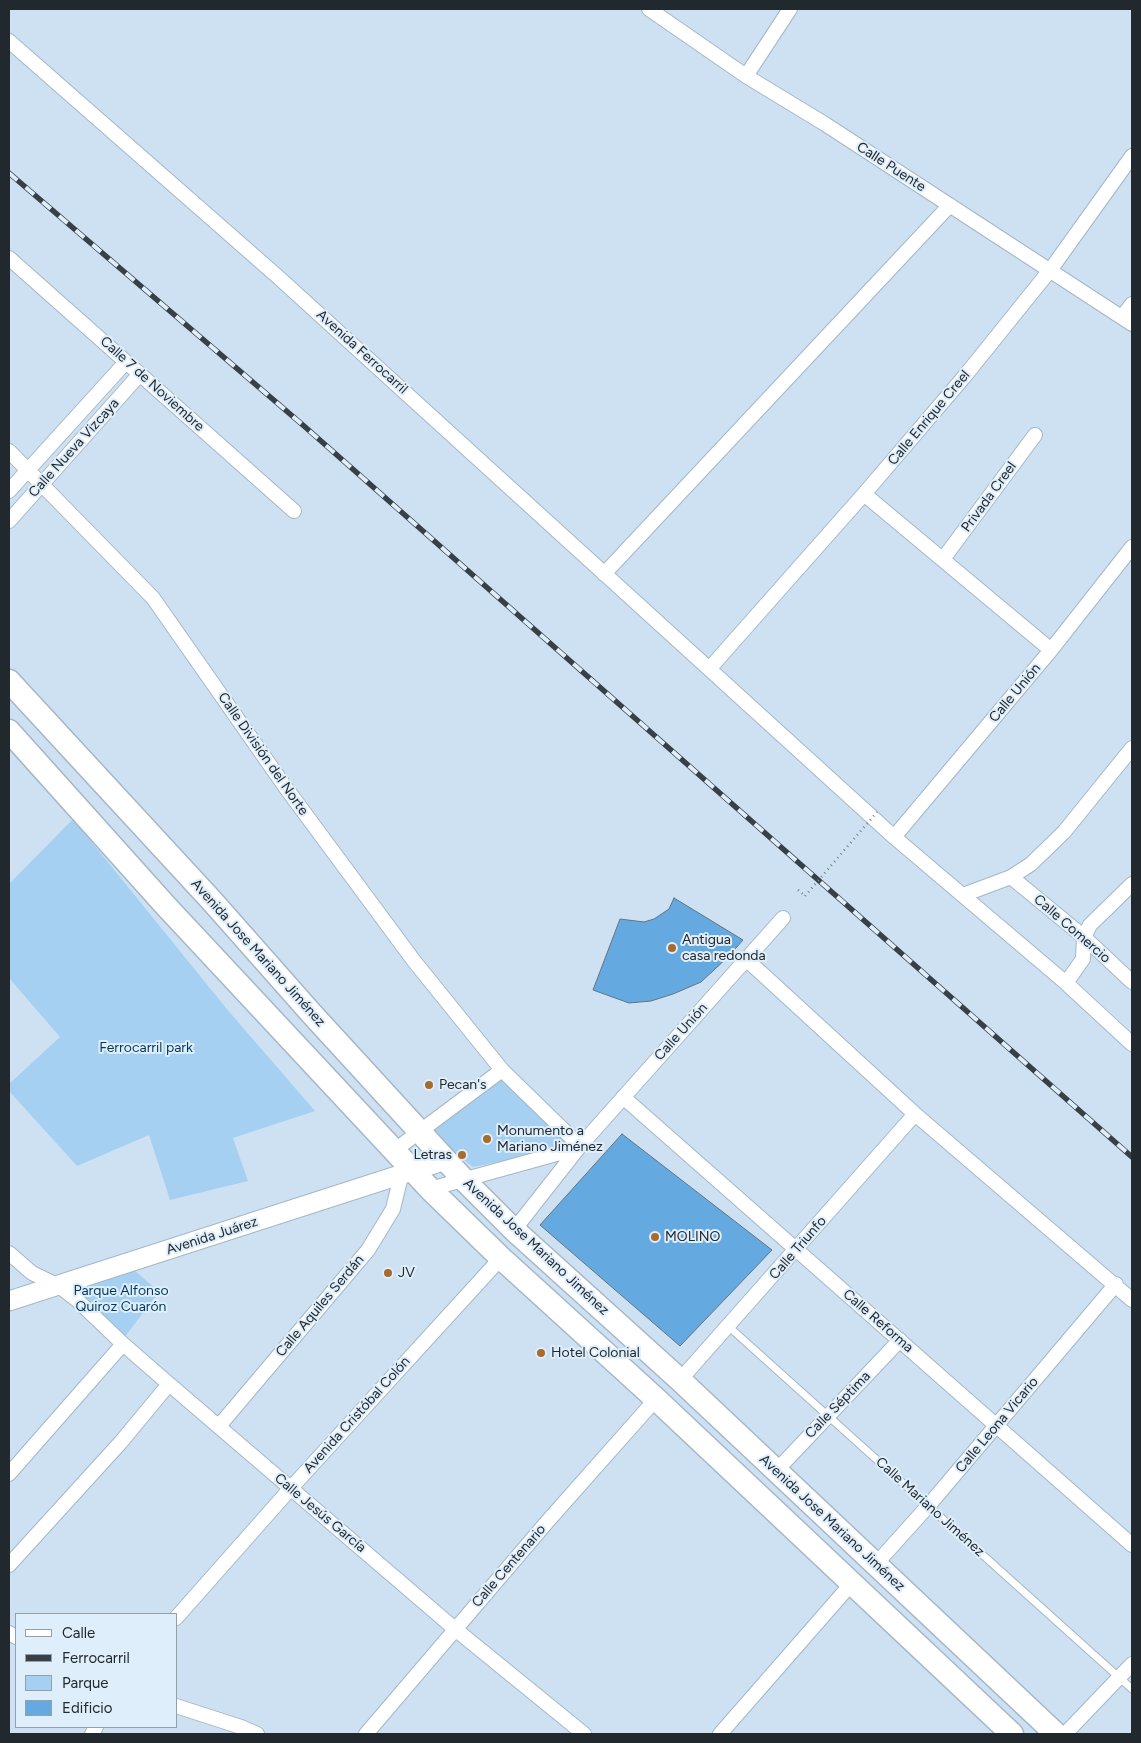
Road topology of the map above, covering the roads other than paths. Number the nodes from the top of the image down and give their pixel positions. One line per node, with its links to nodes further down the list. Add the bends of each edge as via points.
1 (649, 9): 4 (street, Calle Puente)
2 (790, 9): 4 (street)
3 (9, 41): 23 (street, Avenida Ferrocarril, via 277,276)
4 (746, 76): 6 (street, Calle Puente)
5 (1132, 156): 8 (street, Calle Enrique Creel)
6 (950, 205): 8 (street, Calle Puente); 23 (street)
7 (9, 258): 11 (street, Calle 7 de Noviembre)
8 (1051, 269): 10 (street, Calle Puente); 18 (street, Calle Enrique Creel)
9 (1132, 304): 10 (street)
10 (1127, 321)
11 (126, 362): 12 (street, Calle 7 de Noviembre); 15 (street, Calle Nueva Vizcaya)
12 (140, 374): 16 (street, Calle Nueva Vizcaya); 19 (street, Calle 7 de Noviembre)
13 (1035, 435): 22 (street, Privada Creel)
14 (9, 451): 15 (street, Calle División del Norte)
15 (28, 470): 16 (street, Calle División del Norte); 17 (street, Calle Nueva Vizcaya)
16 (43, 484): 20 (street, Calle Nueva Vizcaya); 39 (street, Calle División del Norte, via 153,598 297,803 414,961)
17 (9, 491)
18 (864, 494): 22 (street); 25 (street, Calle Enrique Creel)
19 (294, 511)
20 (9, 521)
21 (1132, 547): 24 (street, Calle Unión)
22 (943, 559): 24 (street)
23 (604, 574): 25 (street, Avenida Ferrocarril)
24 (1050, 650): 29 (street, Calle Unión)
25 (710, 668): 29 (street, Avenida Ferrocarril)
26 (9, 681): 42 (highway, Avenida Jose Mariano Jiménez)
27 (9, 731): 44 (highway, via 165,906)
28 (1132, 748): 30 (street, via 1064,832 1031,864)
29 (894, 837): 32 (street, Avenida Ferrocarril)
30 (1011, 876): 32 (street); 34 (street, Calle Comercio)
31 (1132, 884): 34 (street, via 1090,925)
32 (963, 895): 37 (street, Avenida Ferrocarril)
33 (783, 918): 35 (street, Calle Unión)
34 (1084, 937): 36 (street, Calle Comercio); 37 (street, via 1083,959)
35 (746, 959): 40 (street, Calle Unión); 41 (street)
36 (1132, 982)
37 (1066, 983): 38 (street, Avenida Ferrocarril)
38 (1132, 1044)
39 (502, 1070): 42 (street); 43 (street)
40 (623, 1097): 43 (street, Calle Unión); 49 (street, Calle Reforma)
41 (915, 1114): 49 (street, Calle Triunfo); 52 (street)
42 (418, 1131): 44 (street); 45 (highway, Avenida Jose Mariano Jiménez)
43 (579, 1147): 47 (street); 48 (street, Calle Unión)
44 (395, 1150): 46 (highway)
45 (446, 1160): 46 (main road); 47 (highway, Avenida Jose Mariano Jiménez)
46 (416, 1179): 47 (street); 51 (highway); 53 (main road, Avenida Juárez); 64 (street, Calle Aquiles Serdán, via 368,1250)
47 (464, 1180): 48 (highway, Avenida Jose Mariano Jiménez)
48 (514, 1230): 59 (highway, Avenida Jose Mariano Jiménez)
49 (797, 1250): 56 (street, Calle Triunfo); 57 (street, Calle Reforma)
50 (9, 1253): 53 (street, Calle Jesús García, via 32,1273)
51 (501, 1258): 61 (highway); 67 (street, Avenida Cristóbal Colón)
52 (1116, 1284): 54 (street); 63 (street, Calle Leona Vicario)
53 (59, 1286): 55 (main road, Avenida Juárez); 58 (street, Calle Jesús García)
54 (1132, 1300)
55 (9, 1301)
56 (728, 1326): 59 (street, Calle Triunfo); 62 (lane, Calle Mariano Jiménez)
57 (900, 1340): 62 (street, Calle Séptima); 63 (street, Calle Reforma)
58 (123, 1344): 60 (street, Calle Jesús García); 66 (street)
59 (680, 1380): 65 (highway, Avenida Jose Mariano Jiménez)
60 (169, 1384): 64 (street, Calle Jesús García); 71 (street)
61 (656, 1400): 72 (highway); 74 (street, Calle Centenario)
62 (827, 1416): 65 (street, Calle Séptima); 68 (lane, Calle Mariano Jiménez)
63 (997, 1425): 68 (street, Calle Leona Vicario); 69 (street, Calle Reforma)
64 (219, 1426): 67 (street, Calle Jesús García)
65 (776, 1470): 70 (highway, Avenida Jose Mariano Jiménez)
66 (9, 1474)
67 (290, 1488): 73 (street, Avenida Cristóbal Colón); 74 (street, Calle Jesús García)
68 (929, 1506): 70 (street, Calle Leona Vicario); 76 (lane, Calle Mariano Jiménez)
69 (1132, 1545)
70 (876, 1564): 84 (highway, Avenida Jose Mariano Jiménez)
71 (9, 1565)
72 (852, 1583): 82 (street); 83 (highway)
73 (178, 1616)
74 (454, 1629): 80 (street, Calle Centenario); 81 (street, Calle Jesús García)
75 (1132, 1664): 76 (street)
76 (1120, 1678): 77 (lane, Calle Mariano Jiménez); 85 (street)
77 (1132, 1689)
78 (178, 1707): 79 (street)
79 (257, 1734)
80 (366, 1734)
81 (584, 1734)
82 (720, 1734)
83 (1012, 1734)
84 (1056, 1734)
85 (1065, 1734)

